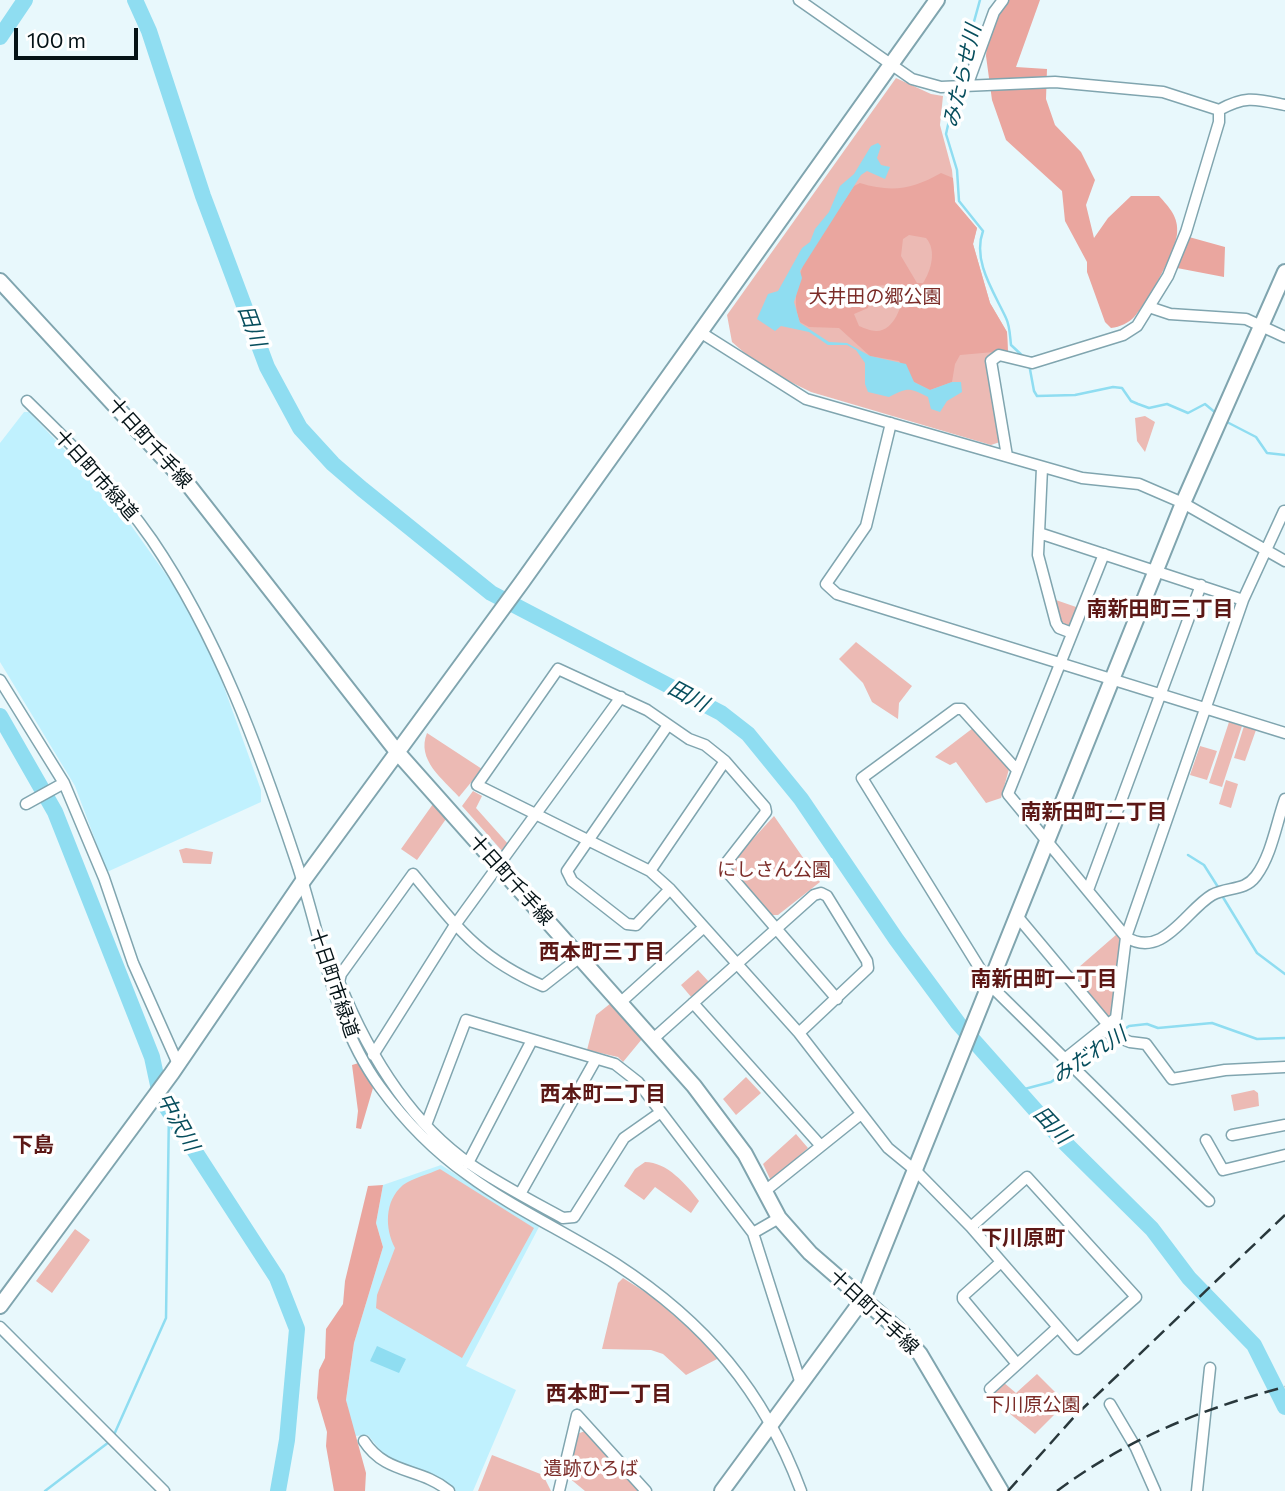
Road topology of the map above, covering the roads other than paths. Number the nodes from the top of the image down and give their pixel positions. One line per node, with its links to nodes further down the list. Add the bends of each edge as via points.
1 (799, 0): 4 (street)
2 (937, 0): 4 (street)
3 (1003, 0): 5 (street, via 994,12)
4 (890, 66): 5 (street, via 941,88); 12 (street)
5 (967, 86): 7 (street, via 1055,82 1163,92)
6 (1285, 105): 7 (street, via 1251,98)
7 (1219, 110): 10 (street, via 1186,232)
8 (1285, 272): 11 (street)
9 (0, 281): 36 (street, 十日町千手線, via 190,487)
10 (1149, 307): 11 (street, via 1170,314 1246,319); 16 (street, via 1137,326 1123,335 1032,363 994,357)
11 (1261, 325): 13 (street); 18 (street)
12 (700, 332): 15 (street, via 798,395); 36 (street)
13 (1285, 337)
14 (27, 401): 47 (street, 十日町市緑道, via 120,499 152,540 209,636)
15 (891, 423): 16 (street); 28 (street, via 866,526 825,584 836,594)
16 (1007, 456): 17 (street)
17 (1042, 468): 18 (street, via 1082,478 1132,482); 20 (street)
18 (1183, 503): 21 (street); 24 (street)
19 (1284, 511): 21 (street)
20 (1039, 533): 22 (street); 27 (street, via 1039,563 1056,623)
21 (1264, 550): 23 (street); 26 (street)
22 (1104, 554): 24 (street); 27 (street)
23 (1285, 561)
24 (1156, 570): 25 (street); 29 (street)
25 (1200, 585): 26 (street); 31 (street)
26 (1243, 600): 33 (street)
27 (1072, 633): 28 (street)
28 (1060, 663): 29 (street); 38 (street)
29 (1112, 680): 31 (street); 44 (street)
30 (0, 681): 39 (street)
31 (1160, 695): 33 (street); 49 (street)
32 (621, 697): 34 (street); 42 (street); 42 (street, via 558,668 477,785)
33 (1206, 709): 35 (street); 54 (street)
34 (668, 725): 37 (street); 43 (street)
35 (1285, 733)
36 (398, 753): 45 (street, 十日町千手線); 47 (street)
37 (724, 761): 46 (street); 53 (street, via 765,812 723,867)
38 (1017, 770): 44 (street, via 1008,794); 57 (street, via 962,709 956,709 862,778)
39 (62, 784): 41 (street); 69 (street, via 104,878)
40 (1285, 799): 54 (street, via 1265,859 1249,883 1212,895 1164,937 1145,942)
41 (29, 802)
42 (535, 816): 43 (street); 45 (street)
43 (587, 841): 46 (street); 48 (street, via 569,864 568,876 627,924 642,922)
44 (1047, 841): 49 (street); 50 (street)
45 (499, 867): 51 (street); 55 (street, 十日町千手線)
46 (650, 870): 48 (street)
47 (303, 881): 69 (street); 96 (street, 十日町市緑道, via 321,955 350,1037 399,1111 468,1176 618,1266 674,1310 730,1361 754,1392)
48 (670, 889): 52 (street)
49 (1088, 890): 54 (street)
50 (1017, 916): 57 (street); 61 (street)
51 (456, 925): 55 (street, via 507,971 543,986); 65 (street); 65 (street, via 413,874 341,974 339,982)
52 (704, 927): 56 (street); 59 (street)
53 (776, 929): 56 (street); 58 (street); 58 (street, via 814,895 827,896 867,961 864,974)
54 (1126, 937): 61 (street, via 1116,1018)
55 (580, 957): 59 (street, 十日町千手線)
56 (737, 964): 60 (street); 62 (street)
57 (990, 985): 66 (street); 79 (street)
58 (837, 999): 62 (street)
59 (621, 1002): 63 (street, 十日町千手線)
60 (693, 1003): 63 (street); 76 (street)
61 (1107, 1030): 66 (street); 68 (street, via 1146,1044 1172,1079)
62 (799, 1033): 71 (street)
63 (653, 1038): 80 (street, 十日町千手線, via 720,1119)
64 (532, 1040): 67 (street); 72 (street, via 466,1020); 78 (street)
65 (373, 1055): 72 (street)
66 (1066, 1058): 82 (street)
67 (596, 1059): 70 (street, via 615,1064); 81 (street)
68 (1285, 1067)
69 (175, 1068): 88 (street)
70 (661, 1112): 81 (street, via 624,1138 574,1217 563,1218); 85 (street)
71 (861, 1114): 76 (street); 79 (street)
72 (426, 1125): 78 (street)
73 (1285, 1125): 74 (street)
74 (1232, 1135)
75 (1206, 1140): 77 (street, via 1223,1170)
76 (821, 1146): 80 (street)
77 (1285, 1155)
78 (468, 1163): 81 (street)
79 (916, 1171): 84 (street); 87 (street)
80 (765, 1191): 83 (street, 十日町千手線)
81 (520, 1194)
82 (1209, 1201)
83 (779, 1218): 85 (street); 87 (street, 十日町千手線, via 810,1253)
84 (971, 1227): 86 (street); 90 (street, via 1027,1177 1136,1297 1077,1349)
85 (753, 1233): 93 (street)
86 (1001, 1262): 90 (street); 91 (street, via 963,1299)
87 (863, 1299): 93 (street); 104 (street, 十日町千手線, via 920,1354)
88 (0, 1306)
89 (0, 1327): 98 (street)
90 (1057, 1328): 91 (street)
91 (1017, 1364): 94 (street)
92 (1210, 1368): 106 (street)
93 (801, 1384): 96 (street)
94 (990, 1389)
95 (1110, 1404): 105 (street)
96 (770, 1425): 102 (street); 103 (street, 十日町市緑道)
97 (364, 1441): 99 (street, via 383,1463)
98 (164, 1491)
99 (449, 1491)
100 (559, 1491): 101 (street, via 577,1415)
101 (646, 1491)
102 (722, 1491)
103 (801, 1491)
104 (1001, 1491)
105 (1155, 1491)
106 (1197, 1491)

